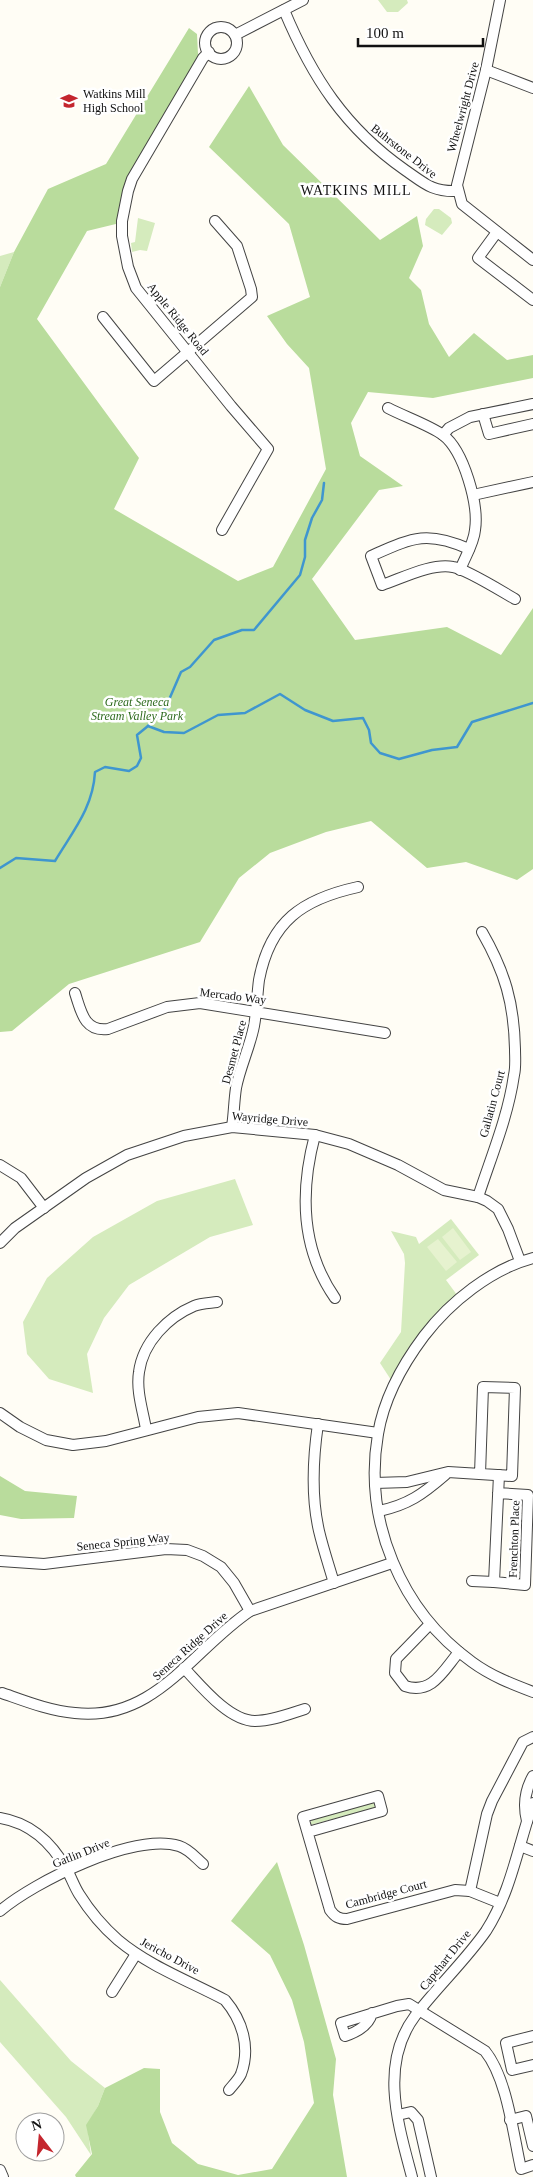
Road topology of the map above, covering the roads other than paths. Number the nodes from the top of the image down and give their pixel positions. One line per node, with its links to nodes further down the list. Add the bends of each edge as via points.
1 (303, 0): 3 (street)
2 (500, 0): 6 (street, Wheelwright Drive)
3 (284, 10): 4 (street); 8 (street, Buhrstone Drive, via 323,87 358,130 388,158 429,187 445,192)
4 (235, 35): 5 (street, via 237,43 232,54 221,58); 5 (street, via 226,28 212,30 206,42)
5 (209, 52): 14 (street, Apple Ridge Road, via 132,180 122,221 124,252 136,288)
6 (486, 70): 7 (street); 8 (street, Wheelwright Drive)
7 (533, 88)
8 (457, 191): 10 (street, via 462,204)
9 (215, 220): 14 (street, via 237,246 252,296)
10 (497, 232): 11 (street); 12 (street, via 478,258)
11 (533, 260)
12 (533, 300)
13 (103, 317): 14 (street, via 154,381)
14 (189, 352): 22 (street, Apple Ridge Road, via 268,449)
15 (533, 404): 17 (street)
16 (388, 408): 19 (street)
17 (483, 414): 18 (street, via 488,434); 19 (street, via 457,422)
18 (533, 424)
19 (443, 435): 21 (street, via 468,476)
20 (533, 482): 21 (street)
21 (473, 495): 23 (street, via 475,532)
22 (222, 530)
23 (469, 549): 24 (street); 24 (street, via 430,537 415,539 371,556 382,585 443,566)
24 (460, 570): 25 (street)
25 (515, 599)
26 (358, 887): 29 (street, Desmet Place, via 312,901 286,921 268,950 260,976)
27 (482, 932): 34 (street, Gallatin Court, via 498,960 509,991 514,1020 515,1074)
28 (75, 993): 29 (street, Mercado Way, via 83,1018 98,1030 167,1007 186,1004)
29 (257, 1011): 30 (street, Mercado Way); 31 (street, Desmet Place, via 236,1089)
30 (385, 1033)
31 (232, 1126): 32 (street, Wayridge Drive); 35 (street, Wayridge Drive, via 184,1136 127,1155 86,1178)
32 (315, 1136): 34 (street, Wayridge Drive, via 358,1148 444,1190); 39 (street, via 306,1179 306,1225 315,1260)
33 (0, 1165): 35 (street, via 21,1178)
34 (478, 1197): 38 (street, Wayridge Drive, via 498,1209)
35 (44, 1208): 36 (street, Wayridge Drive)
36 (0, 1243)
37 (533, 1258): 38 (street)
38 (520, 1262): 44 (street, via 485,1280 436,1321 409,1356 395,1382)
39 (335, 1298)
40 (217, 1302): 43 (street, via 196,1305 166,1323 143,1356 139,1392)
41 (0, 1413): 43 (street, via 46,1440 73,1445 106,1441)
42 (318, 1424): 43 (street, via 238,1413 198,1417); 44 (street); 55 (street, via 314,1478 316,1511 318,1530)
43 (146, 1429)
44 (378, 1433): 48 (street)
45 (448, 1472): 46 (street); 48 (street, via 407,1482); 50 (street, via 412,1501)
46 (480, 1474): 47 (street); 47 (street, via 483,1387 515,1388 512,1476)
47 (499, 1475): 49 (street, Frenchton Place)
48 (375, 1483): 50 (street)
49 (498, 1493): 54 (street, Frenchton Place); 56 (street, Frenchton Place, via 528,1495)
50 (379, 1512): 52 (street)
51 (0, 1561): 57 (street, Seneca Spring Way, via 44,1564 166,1549 187,1550 221,1567)
52 (392, 1563): 55 (street, Seneca Ridge Drive); 58 (street, via 413,1602)
53 (472, 1581): 54 (street)
54 (494, 1582): 56 (street, Frenchton Place)
55 (334, 1583): 57 (street, Seneca Ridge Drive)
56 (529, 1585)
57 (250, 1612): 60 (street, Seneca Ridge Drive, via 233,1623)
58 (430, 1624): 59 (street); 59 (street, via 396,1659 395,1673 405,1686 422,1689 430,1685)
59 (459, 1652): 61 (street, via 507,1682)
60 (184, 1668): 62 (street, Seneca Ridge Drive, via 163,1688 138,1703 98,1715 74,1714); 63 (street, via 220,1705 237,1716 253,1721)
61 (533, 1692)
62 (2, 1693)
63 (305, 1709)
64 (533, 1737): 74 (street, via 523,1742 492,1801)
65 (533, 1776): 68 (street, Capehart Drive, via 525,1795)
66 (533, 1803): 68 (street, Capehart Drive)
67 (0, 1818): 73 (street, Jericho Drive, via 36,1832 55,1850)
68 (527, 1822): 70 (street, Capehart Drive)
69 (308, 1832): 69 (street, Cambridge Court, via 303,1817 378,1796 382,1811); 74 (street, Cambridge Court, via 330,1910 340,1919 440,1893)
70 (520, 1846): 71 (street); 75 (street, Capehart Drive)
71 (533, 1851)
72 (203, 1864): 73 (street, Gatlin Drive, via 187,1850 156,1843 110,1853)
73 (67, 1870): 76 (street, Gatlin Drive, via 25,1891); 77 (street, Jericho Drive, via 78,1893 100,1922)
74 (470, 1891): 75 (street, Cambridge Court)
75 (500, 1903): 79 (street, Capehart Drive, via 486,1931)
76 (0, 1911)
77 (136, 1954): 78 (street); 85 (street, Jericho Drive, via 225,2000 234,2010 245,2040 241,2074)
78 (112, 1992)
79 (420, 2011): 80 (street, via 404,2004); 83 (street, via 485,2051); 86 (street, Capehart Drive, via 407,2029 396,2063 393,2079)
80 (372, 2013)
81 (533, 2036): 82 (street, via 506,2043)
82 (509, 2057): 83 (street); 84 (street, via 512,2070)
83 (493, 2061): 87 (street, via 501,2079)
84 (533, 2065)
85 (230, 2090)
86 (398, 2115): 92 (street, Capehart Drive); 93 (street, via 411,2112 415,2115)
87 (510, 2120): 88 (street, via 526,2116); 89 (street, via 521,2168)
88 (533, 2146)
89 (533, 2166)
90 (0, 2170): 91 (street)
91 (3, 2177)
92 (412, 2177)
93 (432, 2177)

